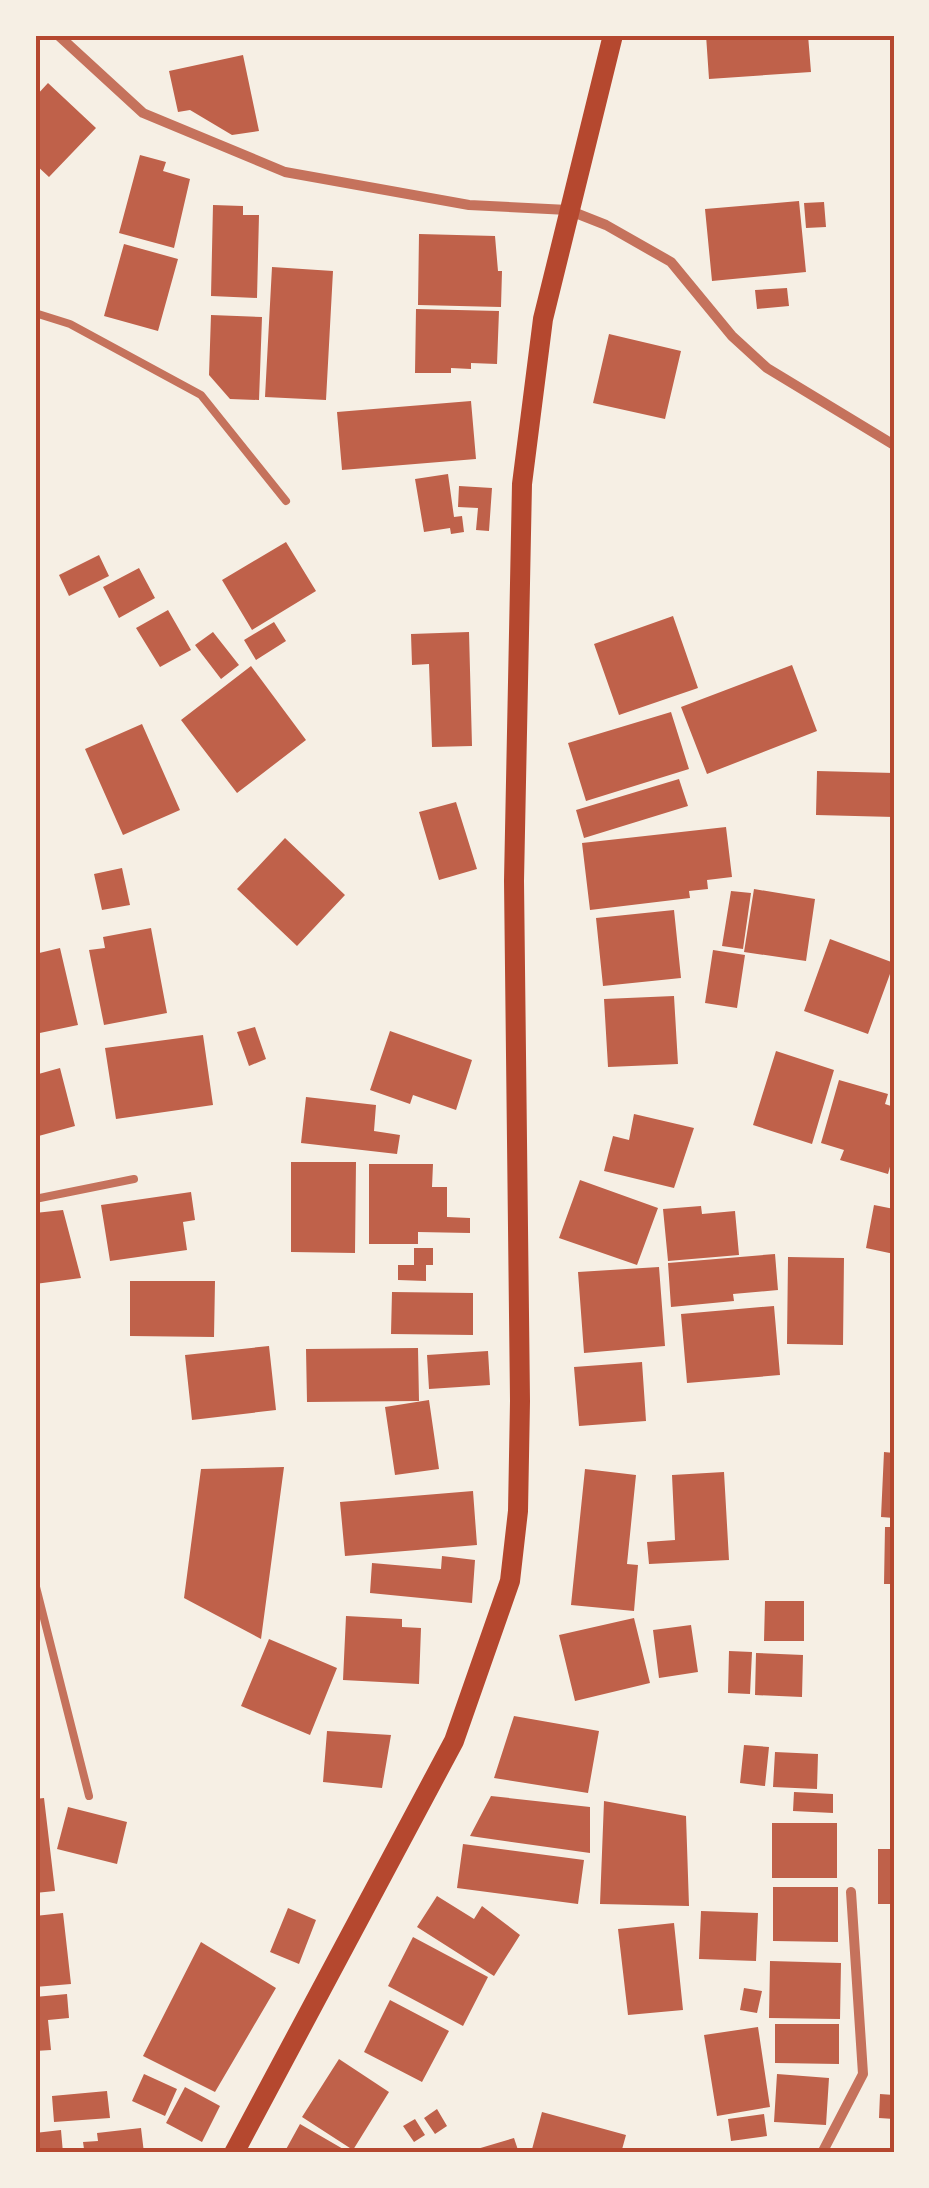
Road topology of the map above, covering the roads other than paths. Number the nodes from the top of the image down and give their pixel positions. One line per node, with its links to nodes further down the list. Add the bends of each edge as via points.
1 (58, 35): 3 (street, via 143,112 285,172 469,204)
2 (614, 35): 3 (main road)
3 (568, 210): 5 (street, via 671,262 766,368); 12 (main road, via 543,319 522,484 514,881 520,1402 510,1580 454,1741)
4 (35, 313): 6 (lane, via 70,324 201,395)
5 (894, 444)
6 (286, 501)
7 (134, 1179): 8 (lane)
8 (35, 1200)
9 (35, 1584): 10 (lane)
10 (89, 1796)
11 (852, 1892): 13 (street, via 863,2074)
12 (234, 2153)
13 (822, 2153)

